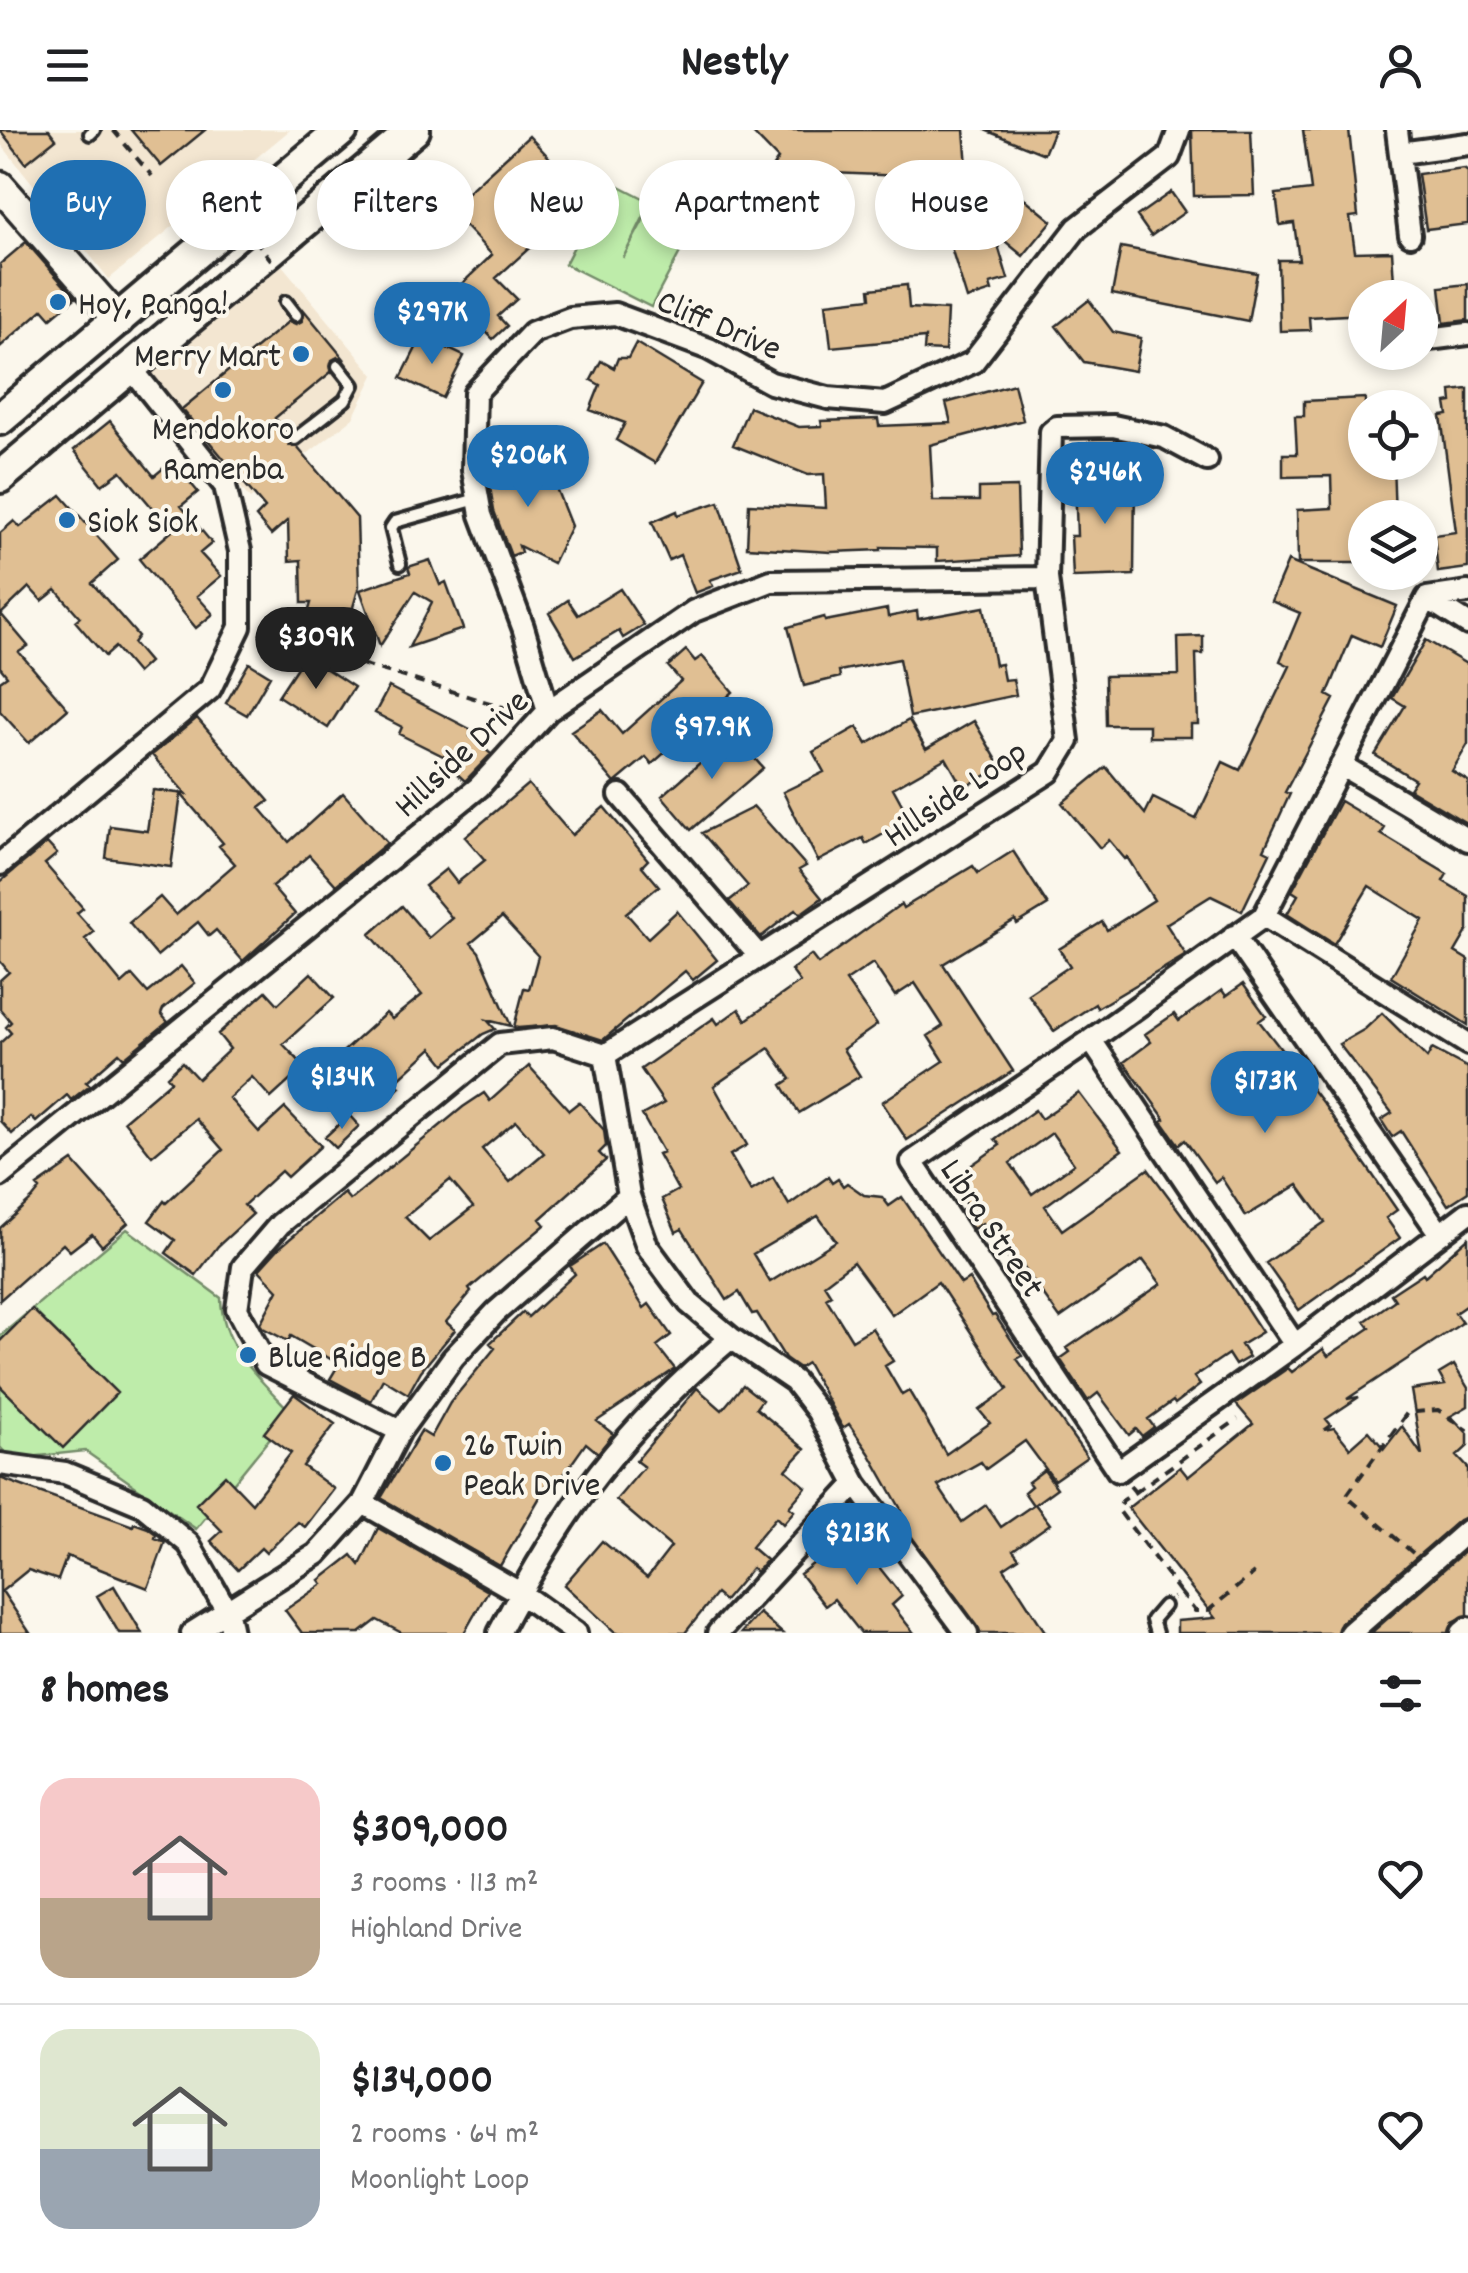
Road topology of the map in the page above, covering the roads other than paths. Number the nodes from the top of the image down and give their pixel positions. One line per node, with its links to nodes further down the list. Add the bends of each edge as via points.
1 (342, 130): 11 (main road)
2 (414, 130): 15 (main road)
3 (1179, 130): 20 (street, Cliff Drive, via 1170,158 1076,228 973,362 885,402 828,398 771,383 709,349 615,314 570,318 533,332 475,393 472,470)
4 (1397, 130): 6 (street)
5 (1468, 144): 6 (street)
6 (1400, 153): 8 (street)
7 (0, 186): 11 (street)
8 (1410, 235)
9 (286, 302): 10 (lane)
10 (296, 315)
11 (119, 321): 16 (main road)
12 (1468, 334): 13 (street)
13 (1438, 338)
14 (338, 366): 17 (lane, via 353,385 345,400)
15 (131, 368): 19 (main road); 30 (street, via 225,486 240,551 240,627 210,689)
16 (4, 408)
17 (295, 439)
18 (1207, 460): 22 (street, Hillside Loop, via 1164,437 1114,426 1056,427)
19 (0, 477)
20 (478, 499): 21 (lane, via 395,522); 26 (street, Cliff Drive, via 523,627)
21 (400, 564)
22 (1047, 578): 26 (street, Hillside Drive, via 771,580 694,611); 33 (street, Hillside Loop, via 1068,741 1049,772)
23 (1468, 592): 24 (street)
24 (1427, 598): 25 (street); 27 (street, Libra Street)
25 (1468, 624)
26 (545, 715): 37 (street, Hillside Drive, via 479,787)
27 (1341, 765): 29 (street); 31 (street, Libra Street)
28 (620, 795): 33 (street)
29 (1468, 840)
30 (0, 864)
31 (1264, 916): 32 (street, Libra Street); 35 (street)
32 (1234, 936): 34 (street, Libra Street); 40 (street)
33 (759, 956): 36 (street, Hillside Loop)
34 (1091, 1040): 42 (street); 42 (street, Libra Street, via 912,1162 1118,1471)
35 (1468, 1044)
36 (605, 1054): 38 (street); 43 (street, via 553,1038 500,1044 280,1224 243,1268 237,1308 266,1364)
37 (0, 1176)
38 (629, 1196): 41 (street, via 647,1246 688,1304); 43 (street, via 496,1312)
39 (1468, 1213): 40 (street)
40 (1440, 1234): 42 (street)
41 (731, 1338): 45 (street, via 794,1381); 48 (street, via 622,1442 553,1535)
42 (1296, 1346)
43 (400, 1430): 46 (street)
44 (0, 1464): 50 (street, via 65,1474 142,1505 189,1544)
45 (856, 1484): 55 (street); 56 (street)
46 (363, 1503): 48 (street); 50 (street, via 318,1554)
47 (1468, 1530): 58 (street)
48 (520, 1593): 53 (street); 54 (street)
49 (1164, 1606): 57 (lane, via 1152,1620)
50 (230, 1623): 52 (street)
51 (1468, 1628): 59 (street)
52 (192, 1633)
53 (499, 1633)
54 (576, 1633)
55 (718, 1633)
56 (967, 1633)
57 (1156, 1633)
58 (1350, 1633)
59 (1462, 1633)

